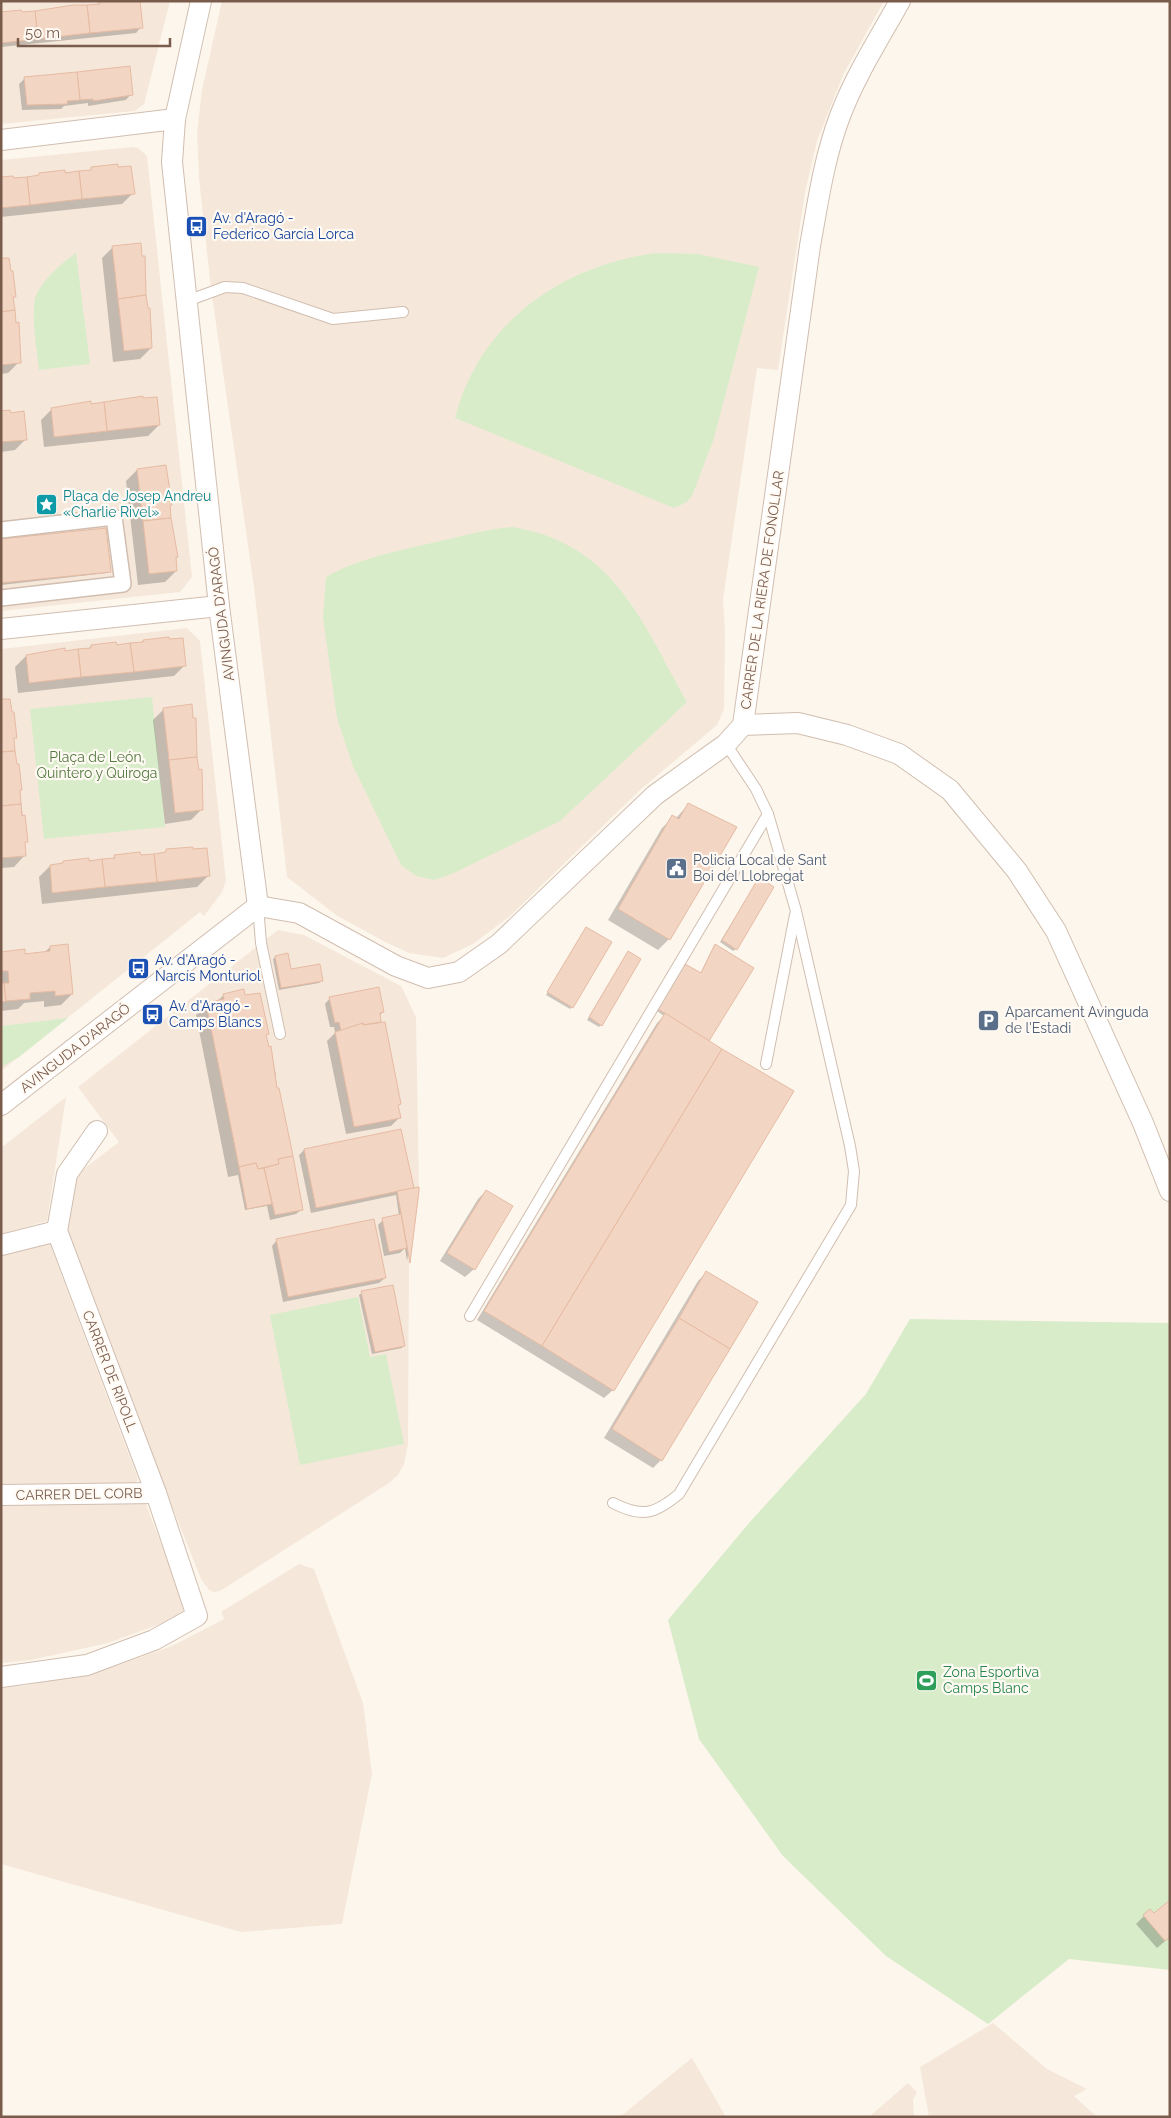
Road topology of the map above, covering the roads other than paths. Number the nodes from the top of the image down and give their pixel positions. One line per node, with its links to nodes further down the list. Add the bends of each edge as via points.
1 (201, 1): 3 (street, AVINGUDA D'ARAGÓ)
2 (900, 1): 11 (street, CARRER DE LA RIERA DE FONOLLAR, via 840,116 822,173)
3 (175, 119): 4 (street); 5 (street, AVINGUDA D'ARAGÓ, via 172,162)
4 (1, 140)
5 (187, 301): 6 (lane, via 225,288 243,288 333,319); 9 (street, AVINGUDA D'ARAGÓ)
6 (403, 312)
7 (1, 530): 8 (street, via 114,517 122,584)
8 (1, 598)
9 (219, 606): 10 (street); 14 (street, AVINGUDA D'ARAGÓ)
10 (1, 629)
11 (743, 725): 12 (street, CARRER DE LA RIERA DE FONOLLAR); 20 (street, via 798,723 847,735 900,754 950,790 1017,871 1056,931 1143,1123)
12 (726, 744): 13 (lane, via 756,789); 14 (street, CARRER DE LA RIERA DE FONOLLAR, via 656,795 499,944 459,972 428,978 396,966 299,914)
13 (768, 814): 15 (lane); 23 (lane)
14 (258, 906): 16 (lane, via 261,943); 18 (street, AVINGUDA D'ARAGÓ)
15 (796, 911): 17 (lane); 26 (lane, via 850,1146 854,1171 851,1205 678,1494 650,1512 636,1513)
16 (280, 1034)
17 (766, 1064)
18 (1, 1105)
19 (97, 1131): 21 (street, via 67,1174)
20 (1170, 1191)
21 (57, 1231): 22 (street); 24 (street, CARRER DE RIPOLL)
22 (1, 1245)
23 (470, 1316)
24 (156, 1493): 25 (street, CARRER DEL CORB); 27 (street, CARRER DE RIPOLL, via 197,1616 154,1640 87,1665)
25 (1, 1495)
26 (614, 1503)
27 (1, 1677)

